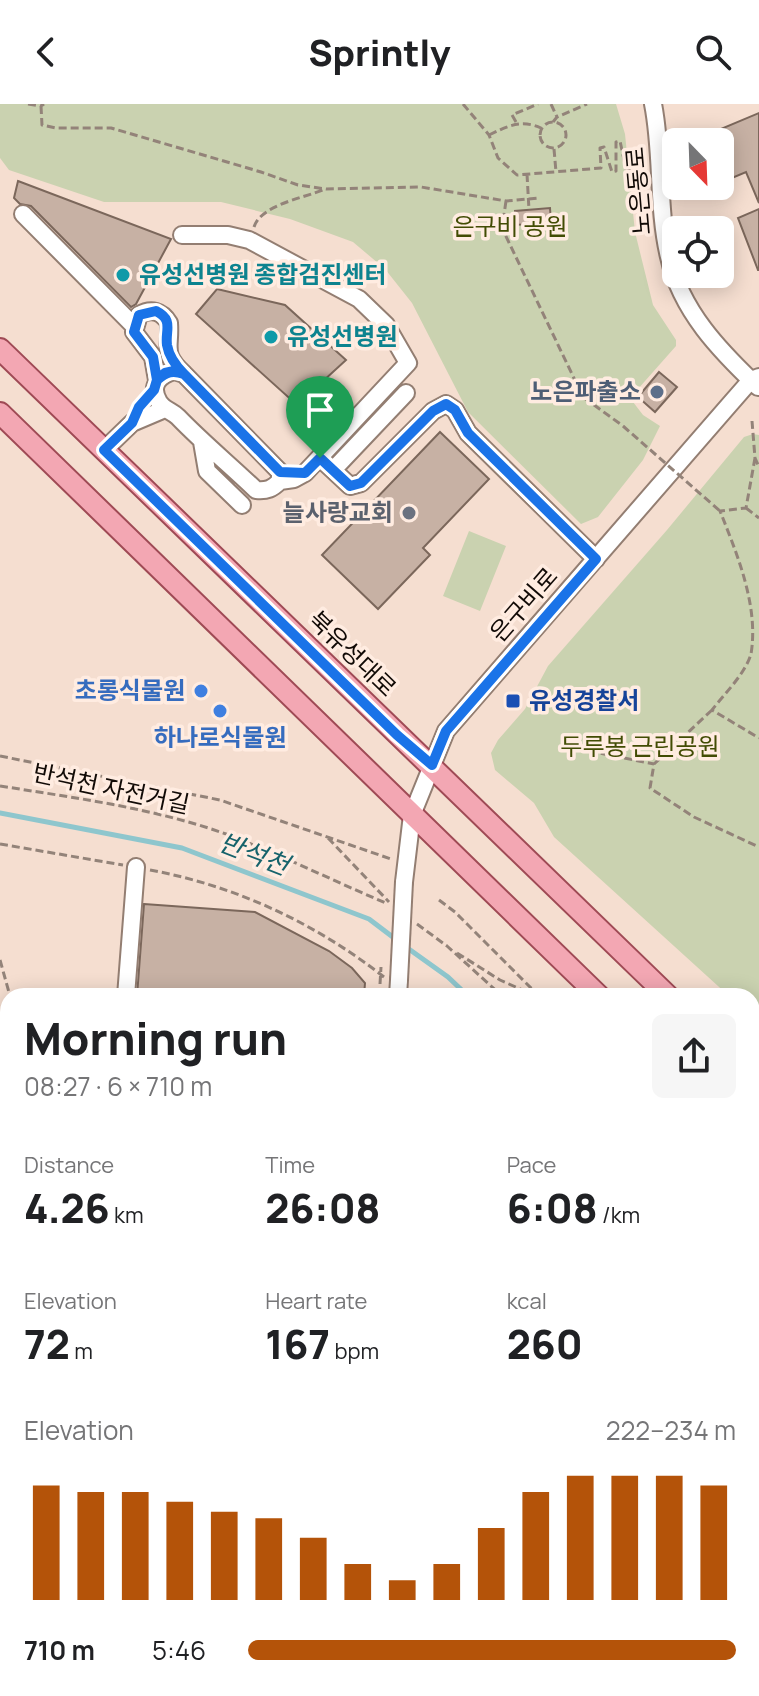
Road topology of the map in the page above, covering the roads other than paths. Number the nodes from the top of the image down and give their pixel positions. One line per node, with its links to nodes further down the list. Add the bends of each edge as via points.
1 (653, 104): 7 (street, 노은동로, via 669,257 678,286 723,355)
2 (23, 214): 4 (street)
3 (182, 235): 15 (street, via 249,240 359,299 386,325 408,363)
4 (133, 319): 6 (street, via 156,311 166,318 168,349); 8 (street, via 135,337 153,357)
5 (0, 349): 14 (main road, 북유성대로)
6 (184, 374): 8 (street, via 165,373); 17 (street)
7 (756, 381): 19 (street, 은구비로)
8 (156, 385): 10 (street, via 157,400); 12 (street)
9 (406, 393): 16 (street)
10 (165, 409): 12 (street); 13 (street)
11 (0, 413): 21 (main road)
12 (132, 423): 14 (street)
13 (202, 442): 17 (street, via 256,490 267,491); 18 (street, via 207,471)
14 (104, 450): 20 (main road, 북유성대로)
15 (320, 458): 16 (street); 17 (street, via 294,479)
16 (333, 470): 19 (street, via 350,486 361,483 446,404 468,433)
17 (280, 476)
18 (242, 505)
19 (596, 559): 20 (street, 은구비로, via 446,731)
20 (432, 765): 21 (street, 은구비로); 26 (main road, 북유성대로)
21 (412, 815): 24 (street, 은구비로, bridge); 25 (main road)
22 (136, 867): 23 (street)
23 (127, 988)
24 (398, 988)
25 (591, 988)
26 (660, 988)

